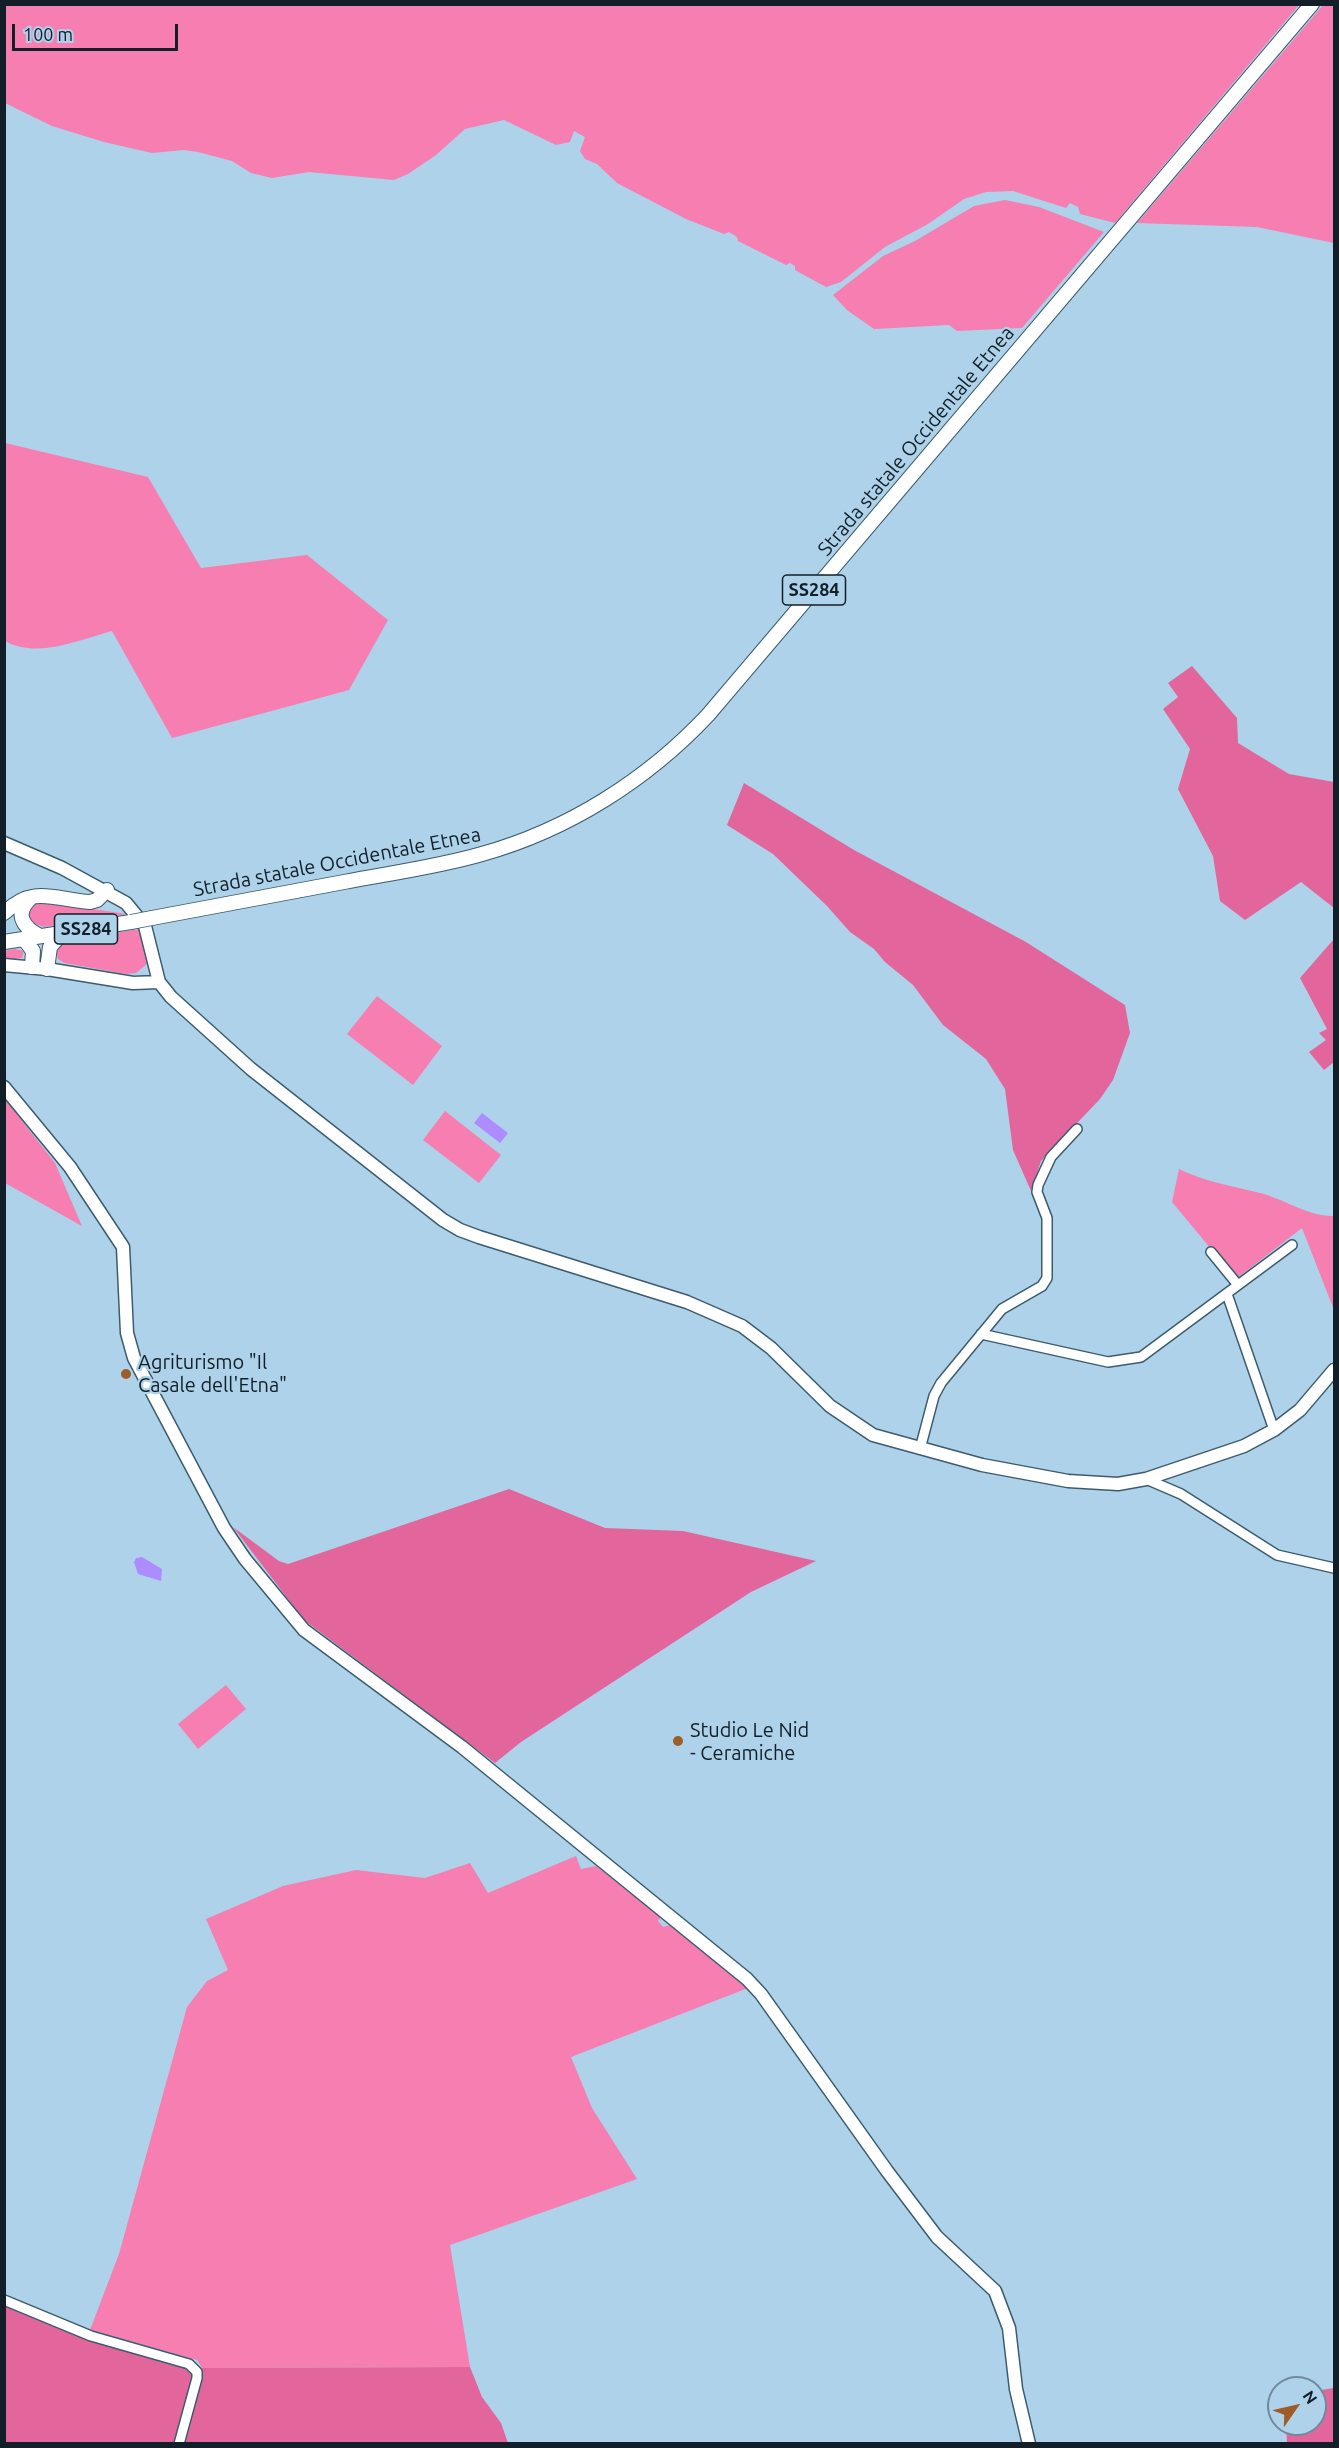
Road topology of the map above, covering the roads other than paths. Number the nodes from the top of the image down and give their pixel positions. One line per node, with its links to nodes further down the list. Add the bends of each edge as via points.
1 (1312, 4): 6 (main road, Strada statale Occidentale Etnea / SS284, bridge, via 736,683 693,731 656,764 569,819 484,854)
2 (4, 843): 3 (street)
3 (107, 890): 4 (main road, via 90,902); 13 (street, via 126,903 145,926)
4 (35, 894): 5 (main road, via 21,899); 7 (main road, via 25,903 20,917 24,925)
5 (4, 913)
6 (63, 932): 7 (main road, SS284); 12 (main road, via 50,947)
7 (40, 936): 8 (main road, SS284)
8 (24, 939): 9 (main road, SS284); 11 (main road, via 33,951)
9 (4, 942)
10 (4, 965): 11 (street)
11 (32, 967): 12 (street)
12 (46, 969): 13 (street, via 133,983)
13 (159, 982): 23 (street, via 171,998 251,1069 460,1230 687,1302 742,1326 856,1426 873,1436)
14 (4, 1087): 28 (street, via 70,1167 123,1247 127,1333 134,1358 224,1528 245,1559 304,1630 462,1747 754,1985 937,2236 995,2291 1009,2328 1016,2389)
15 (1077, 1129): 20 (street, via 1051,1156 1038,1185 1047,1218 1047,1278 1042,1286 1002,1309)
16 (1292, 1245): 18 (street)
17 (1211, 1252): 18 (street)
18 (1238, 1285): 19 (street)
19 (1227, 1294): 20 (street, via 1141,1358 1118,1363); 22 (street)
20 (981, 1334): 23 (street, via 934,1396)
21 (1335, 1370): 22 (street, via 1300,1410)
22 (1274, 1430): 24 (street, via 1244,1446)
23 (920, 1449): 24 (street, via 1068,1481 1101,1484)
24 (1146, 1479): 25 (street, via 1181,1494 1277,1555)
25 (1335, 1568)
26 (4, 2300): 27 (street, via 91,2336 194,2368 197,2378)
27 (180, 2444)
28 (1029, 2444)

